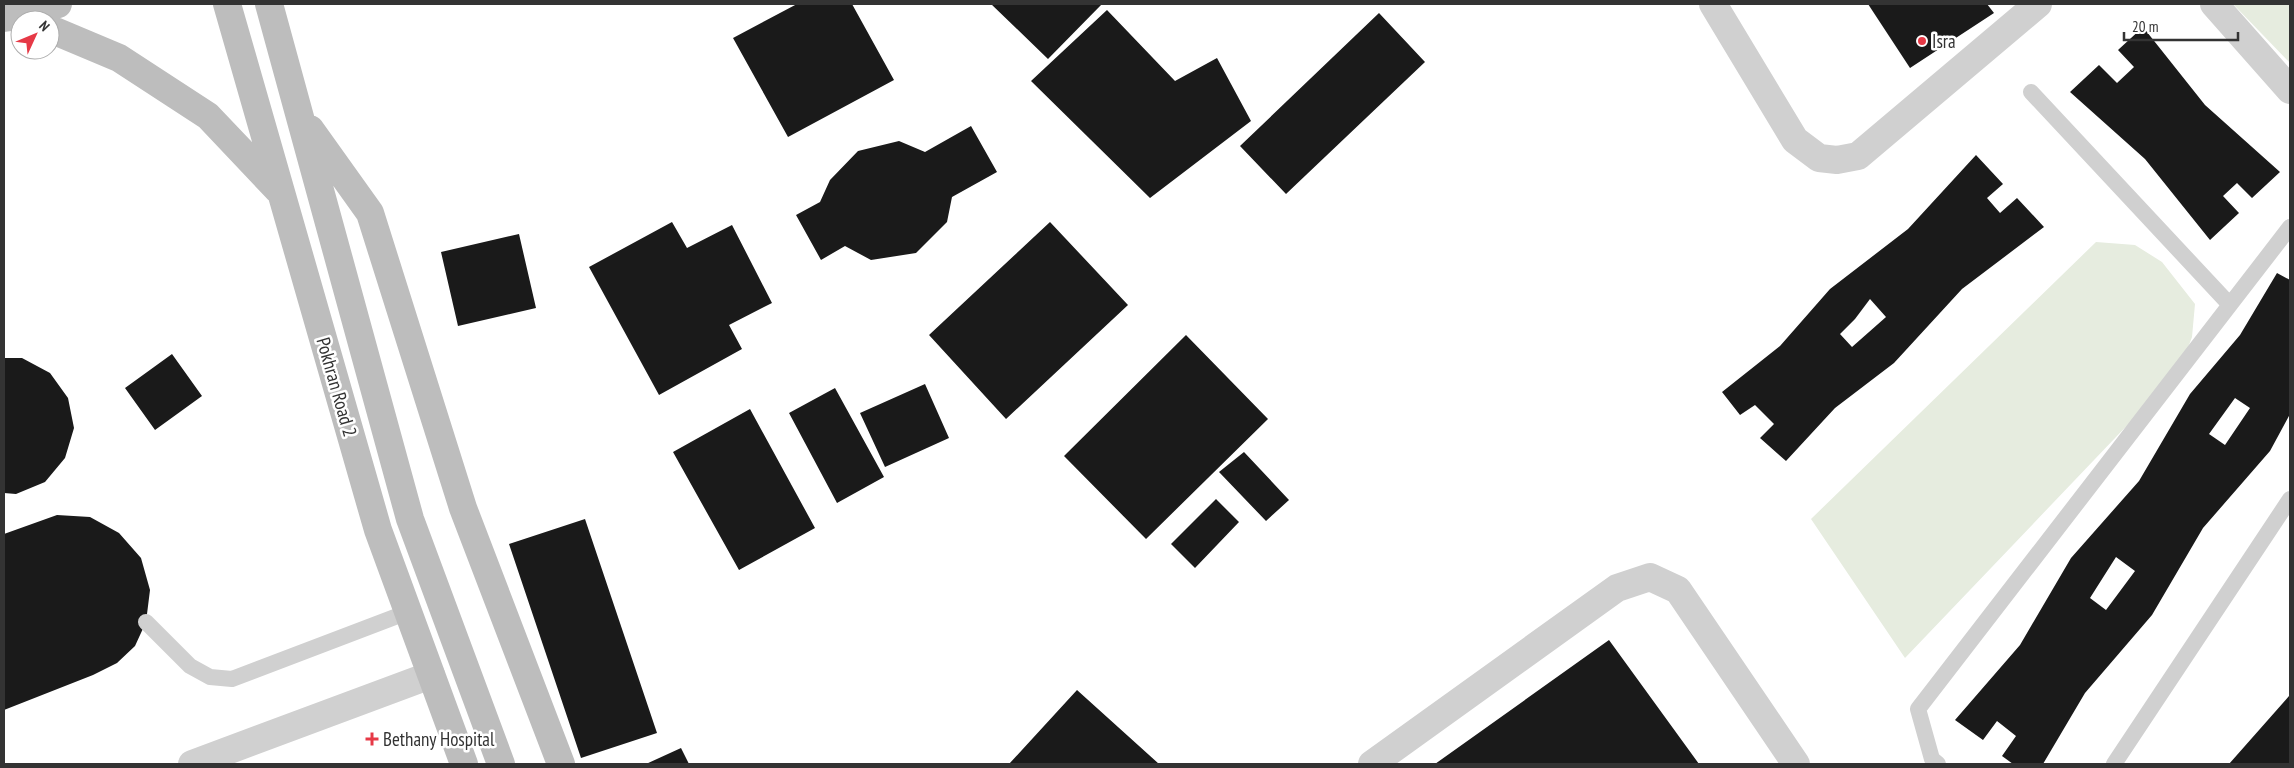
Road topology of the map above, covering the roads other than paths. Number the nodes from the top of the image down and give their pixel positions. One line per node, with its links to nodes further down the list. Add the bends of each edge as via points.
1 (58, 4): 7 (main road)
2 (228, 4): 12 (main road, Pokhran Road 2)
3 (269, 4): 11 (main road, Pokhran Road 2)
4 (1713, 4): 5 (street, via 1795,140 1819,158 1837,160 1858,156)
5 (2038, 4)
6 (2214, 4): 9 (street)
7 (40, 10)
8 (60, 33): 12 (main road, via 119,58 208,116)
9 (2290, 90)
10 (2031, 92): 14 (lane)
11 (300, 116): 21 (main road, Pokhran Road 2, via 410,518); 22 (main road, via 370,213 463,508)
12 (281, 193): 16 (main road, Pokhran Road 2, via 378,530)
13 (2287, 238): 14 (lane)
14 (2230, 305): 25 (lane, via 1918,709 1932,759)
15 (2290, 499): 26 (lane)
16 (408, 612): 17 (lane, via 232,678 210,677 190,666); 18 (main road, Pokhran Road 2)
17 (146, 622)
18 (431, 675): 19 (street); 20 (main road, Pokhran Road 2)
19 (192, 764)
20 (464, 764)
21 (501, 764)
22 (561, 764)
23 (1372, 764): 24 (street, via 1618,588 1650,578 1678,590)
24 (1796, 764)
25 (1938, 764)
26 (2114, 764)

